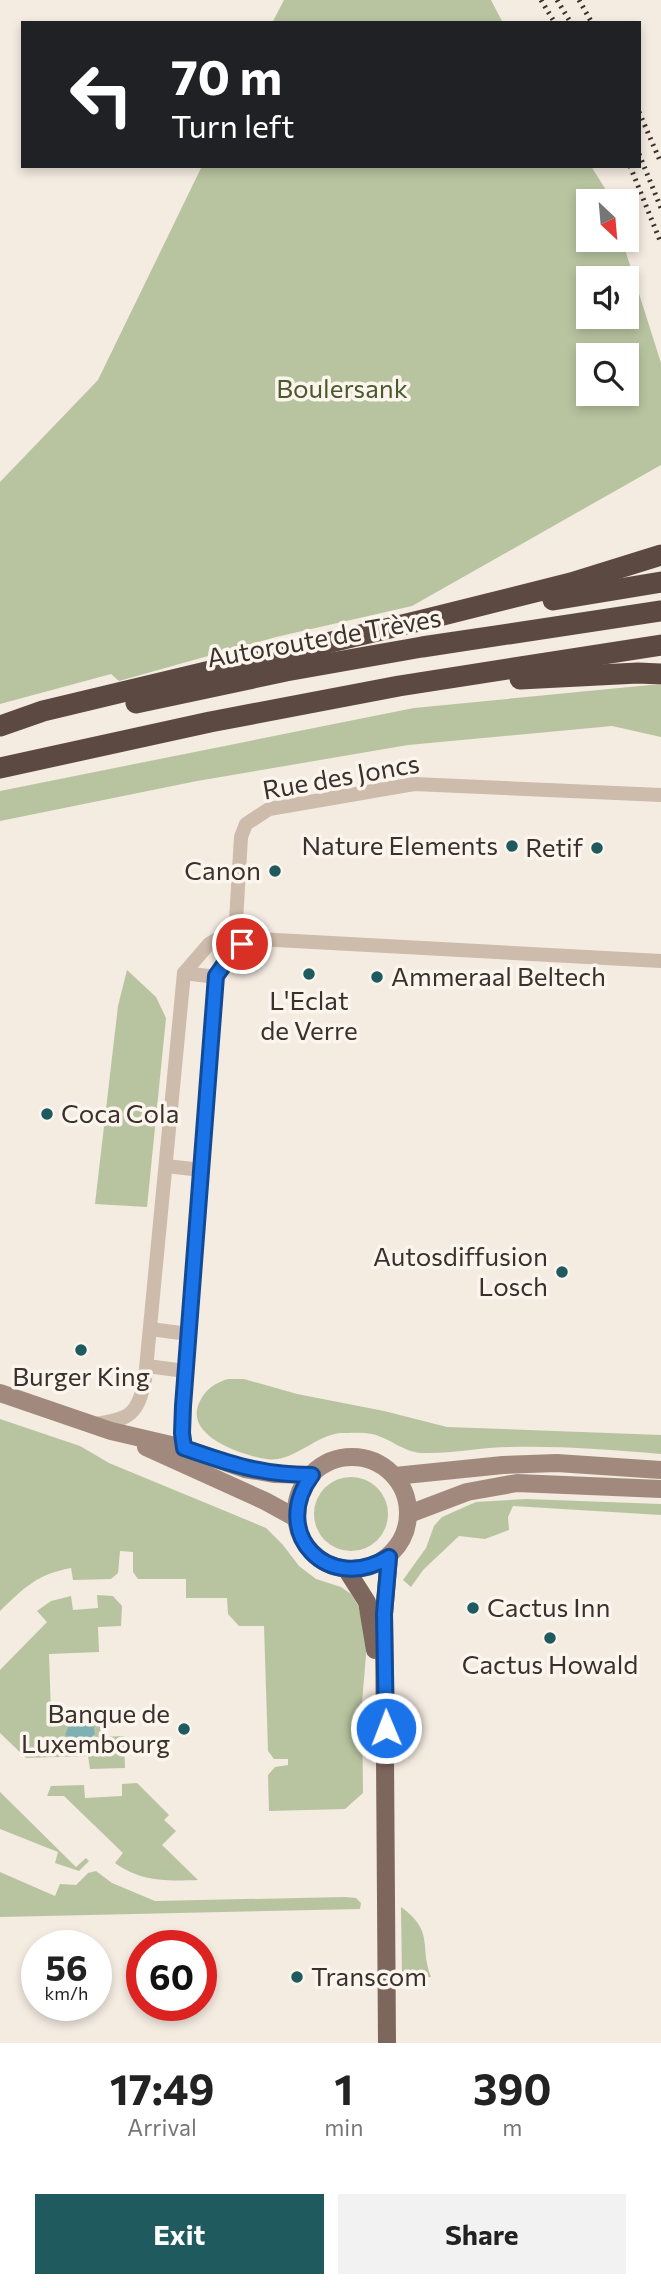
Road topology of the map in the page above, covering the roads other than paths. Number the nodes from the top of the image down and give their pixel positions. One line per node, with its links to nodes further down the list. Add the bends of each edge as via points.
1 (661, 555): 4 (highway)
2 (661, 583): 4 (highway)
3 (661, 611): 9 (highway, Autoroute de Trèves, via 286,671)
4 (423, 620): 8 (highway, via 43,711)
5 (661, 645): 7 (highway)
6 (661, 674): 7 (highway)
7 (399, 686): 10 (highway)
8 (0, 726)
9 (0, 736)
10 (0, 768)
11 (661, 795): 13 (street, Rue des Joncs, via 414,784 269,809 246,824 241,837 236,921)
12 (661, 961): 14 (street, via 258,939 242,944)
13 (184, 973): 14 (street); 15 (street)
14 (216, 976): 16 (street)
15 (166, 1166): 16 (street); 17 (street)
16 (202, 1170): 18 (street)
17 (150, 1329): 18 (street); 19 (street)
18 (189, 1334): 20 (street)
19 (147, 1366): 20 (street); 22 (street, via 136,1408 119,1421)
20 (186, 1371): 24 (street)
21 (0, 1393): 22 (main road)
22 (90, 1424): 23 (main road)
23 (111, 1431): 24 (main road); 30 (main road)
24 (184, 1448): 26 (main road, via 245,1469)
25 (661, 1469): 27 (main road, via 557,1463)
26 (312, 1475): 27 (main road, via 344,1458 363,1458 381,1464); 30 (main road, via 302,1488)
27 (395, 1476): 29 (main road)
28 (661, 1489): 29 (main road, via 517,1483 467,1492)
29 (409, 1514): 31 (main road, via 407,1530)
30 (296, 1518): 32 (main road, via 312,1553)
31 (389, 1557): 32 (main road, via 362,1569); 33 (main road, via 384,1614)
32 (346, 1569): 33 (main road, via 371,1616)
33 (385, 1723): 34 (main road)
34 (388, 2039)

